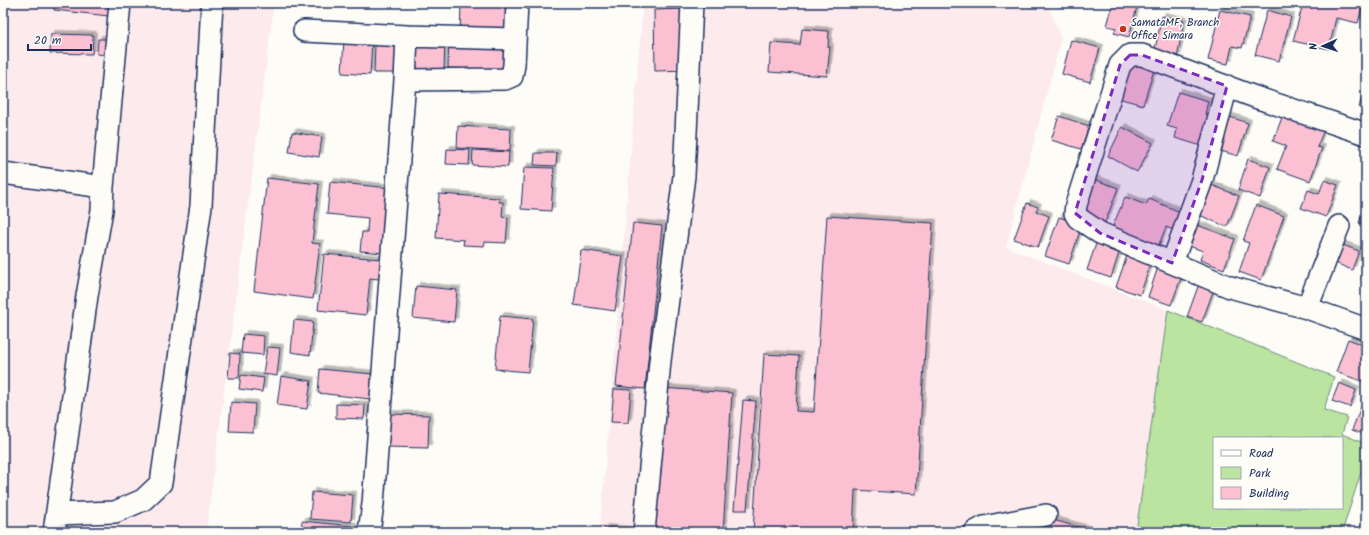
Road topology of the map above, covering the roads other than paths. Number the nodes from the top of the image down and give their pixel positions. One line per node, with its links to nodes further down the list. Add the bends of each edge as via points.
1 (120, 3): 12 (street)
2 (212, 3): 18 (street, via 201,206 161,483 143,500 115,512)
3 (517, 3): 7 (street)
4 (692, 3): 20 (street, via 684,176 660,361)
5 (304, 31): 6 (street)
6 (407, 36): 7 (street); 8 (street)
7 (516, 39): 8 (street, via 512,76 505,79)
8 (405, 80): 19 (street)
9 (1227, 86): 10 (street); 14 (street, via 1202,180); 14 (street, via 1142,54 1130,55 1120,65 1076,205 1075,213 1078,218 1100,233)
10 (1366, 134)
11 (3, 173): 12 (street)
12 (103, 187): 18 (street, via 102,210 87,296)
13 (1339, 226): 15 (street)
14 (1172, 263): 15 (street, via 1230,287)
15 (1307, 308): 16 (street)
16 (1366, 329)
17 (1046, 516): 21 (street)
18 (55, 523)
19 (370, 532)
20 (644, 532)
21 (975, 532)

